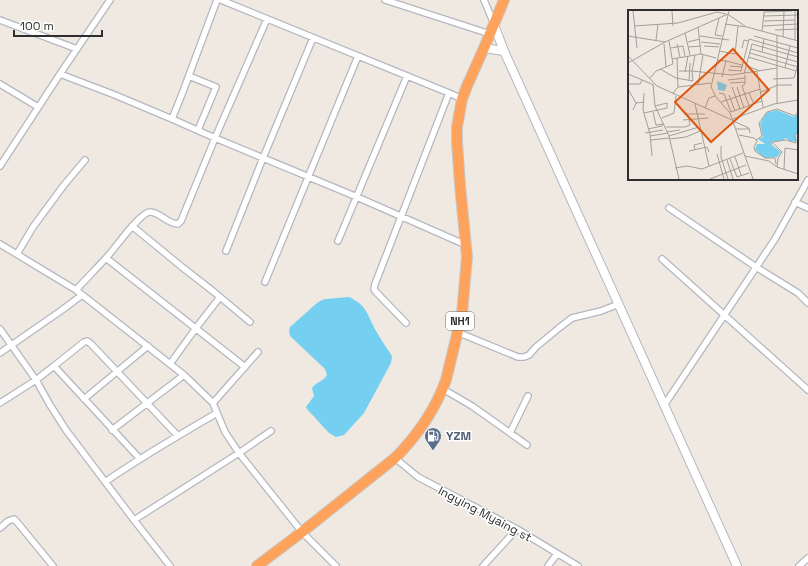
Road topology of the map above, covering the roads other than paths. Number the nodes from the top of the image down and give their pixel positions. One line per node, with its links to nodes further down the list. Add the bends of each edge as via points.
1 (110, 0): 12 (street)
2 (216, 0): 16 (street)
3 (221, 0): 7 (street)
4 (385, 0): 9 (street)
5 (484, 0): 9 (street)
6 (504, 0): 9 (highway, NH1)
7 (267, 19): 10 (street); 24 (street)
8 (0, 20): 12 (street)
9 (492, 29): 11 (highway, NH1); 13 (main road)
10 (313, 38): 14 (street); 25 (street)
11 (484, 48): 13 (main road); 20 (highway, NH1)
12 (77, 49): 15 (street)
13 (504, 51): 49 (main road)
14 (358, 56): 17 (street); 28 (street)
15 (60, 74): 21 (street); 22 (street)
16 (188, 76): 22 (street); 23 (street, via 216,87)
17 (407, 76): 19 (street); 30 (street)
18 (0, 84): 21 (street)
19 (449, 93): 20 (street); 34 (street)
20 (462, 99): 38 (highway, NH1, via 457,142)
21 (38, 107): 27 (street)
22 (172, 119): 23 (street)
23 (198, 130): 24 (street)
24 (215, 138): 25 (street); 35 (street, via 181,221 173,224 151,212)
25 (263, 158): 28 (street); 39 (street)
26 (85, 160): 40 (street, via 33,227)
27 (1, 162)
28 (308, 178): 30 (street); 44 (street)
29 (808, 180): 31 (street)
30 (357, 197): 34 (street); 36 (street)
31 (796, 202): 33 (street); 43 (street)
32 (669, 208): 43 (street)
33 (808, 208)
34 (401, 216): 38 (street); 52 (street, via 374,289)
35 (132, 226): 41 (street); 47 (street)
36 (338, 241)
37 (0, 244): 40 (street)
38 (467, 246): 55 (highway, NH1, via 462,314)
39 (226, 251)
40 (17, 254): 45 (street)
41 (106, 258): 45 (street); 53 (street)
42 (662, 259): 50 (street)
43 (756, 267): 48 (street, via 798,293); 50 (street)
44 (265, 282)
45 (76, 290): 46 (street)
46 (82, 295): 56 (street); 57 (street)
47 (220, 297): 51 (street); 53 (street)
48 (808, 303)
49 (619, 304): 55 (street, via 572,318 536,347 530,355 524,357 518,357); 73 (main road)
50 (724, 315): 67 (street); 73 (street)
51 (250, 322)
52 (406, 323)
53 (196, 328): 60 (street); 62 (street)
54 (0, 329): 56 (street)
55 (457, 332): 66 (highway, NH1)
56 (11, 346): 59 (street); 65 (street)
57 (148, 346): 60 (street); 63 (street)
58 (258, 352): 62 (street)
59 (0, 353)
60 (170, 364): 64 (street)
61 (54, 366): 63 (street, via 87,341); 65 (street); 69 (street)
62 (245, 367): 72 (street)
63 (117, 371): 69 (street); 71 (street)
64 (184, 375): 71 (street); 72 (street)
65 (36, 380): 70 (street); 83 (street, via 66,430)
66 (443, 389): 77 (street); 81 (highway, NH1, via 432,413)
67 (808, 390)
68 (528, 396): 77 (street)
69 (84, 399): 75 (street)
70 (0, 403)
71 (147, 403): 75 (street); 78 (street)
72 (213, 403): 74 (street)
73 (665, 404): 97 (main road)
74 (217, 413): 78 (street); 80 (street, via 224,432)
75 (112, 430): 82 (street)
76 (271, 431): 80 (street)
77 (510, 433): 79 (street)
78 (178, 436): 82 (street)
79 (527, 445)
80 (239, 453): 84 (street); 87 (street)
81 (395, 458): 86 (street, Ingying Myaing st, via 418,477); 87 (highway, NH1)
82 (140, 460): 83 (street)
83 (105, 482): 84 (street)
84 (134, 520): 91 (street)
85 (0, 528): 90 (street, via 14,519)
86 (517, 529): 88 (street, Ingying Myaing st); 94 (street)
87 (302, 532): 92 (highway, NH1); 93 (street)
88 (557, 554): 95 (street); 96 (street, Ingying Myaing st)
89 (808, 558): 98 (street)
90 (53, 566)
91 (170, 566)
92 (257, 566)
93 (336, 566)
94 (483, 566)
95 (548, 566)
96 (578, 566)
97 (737, 566)
98 (799, 566)

